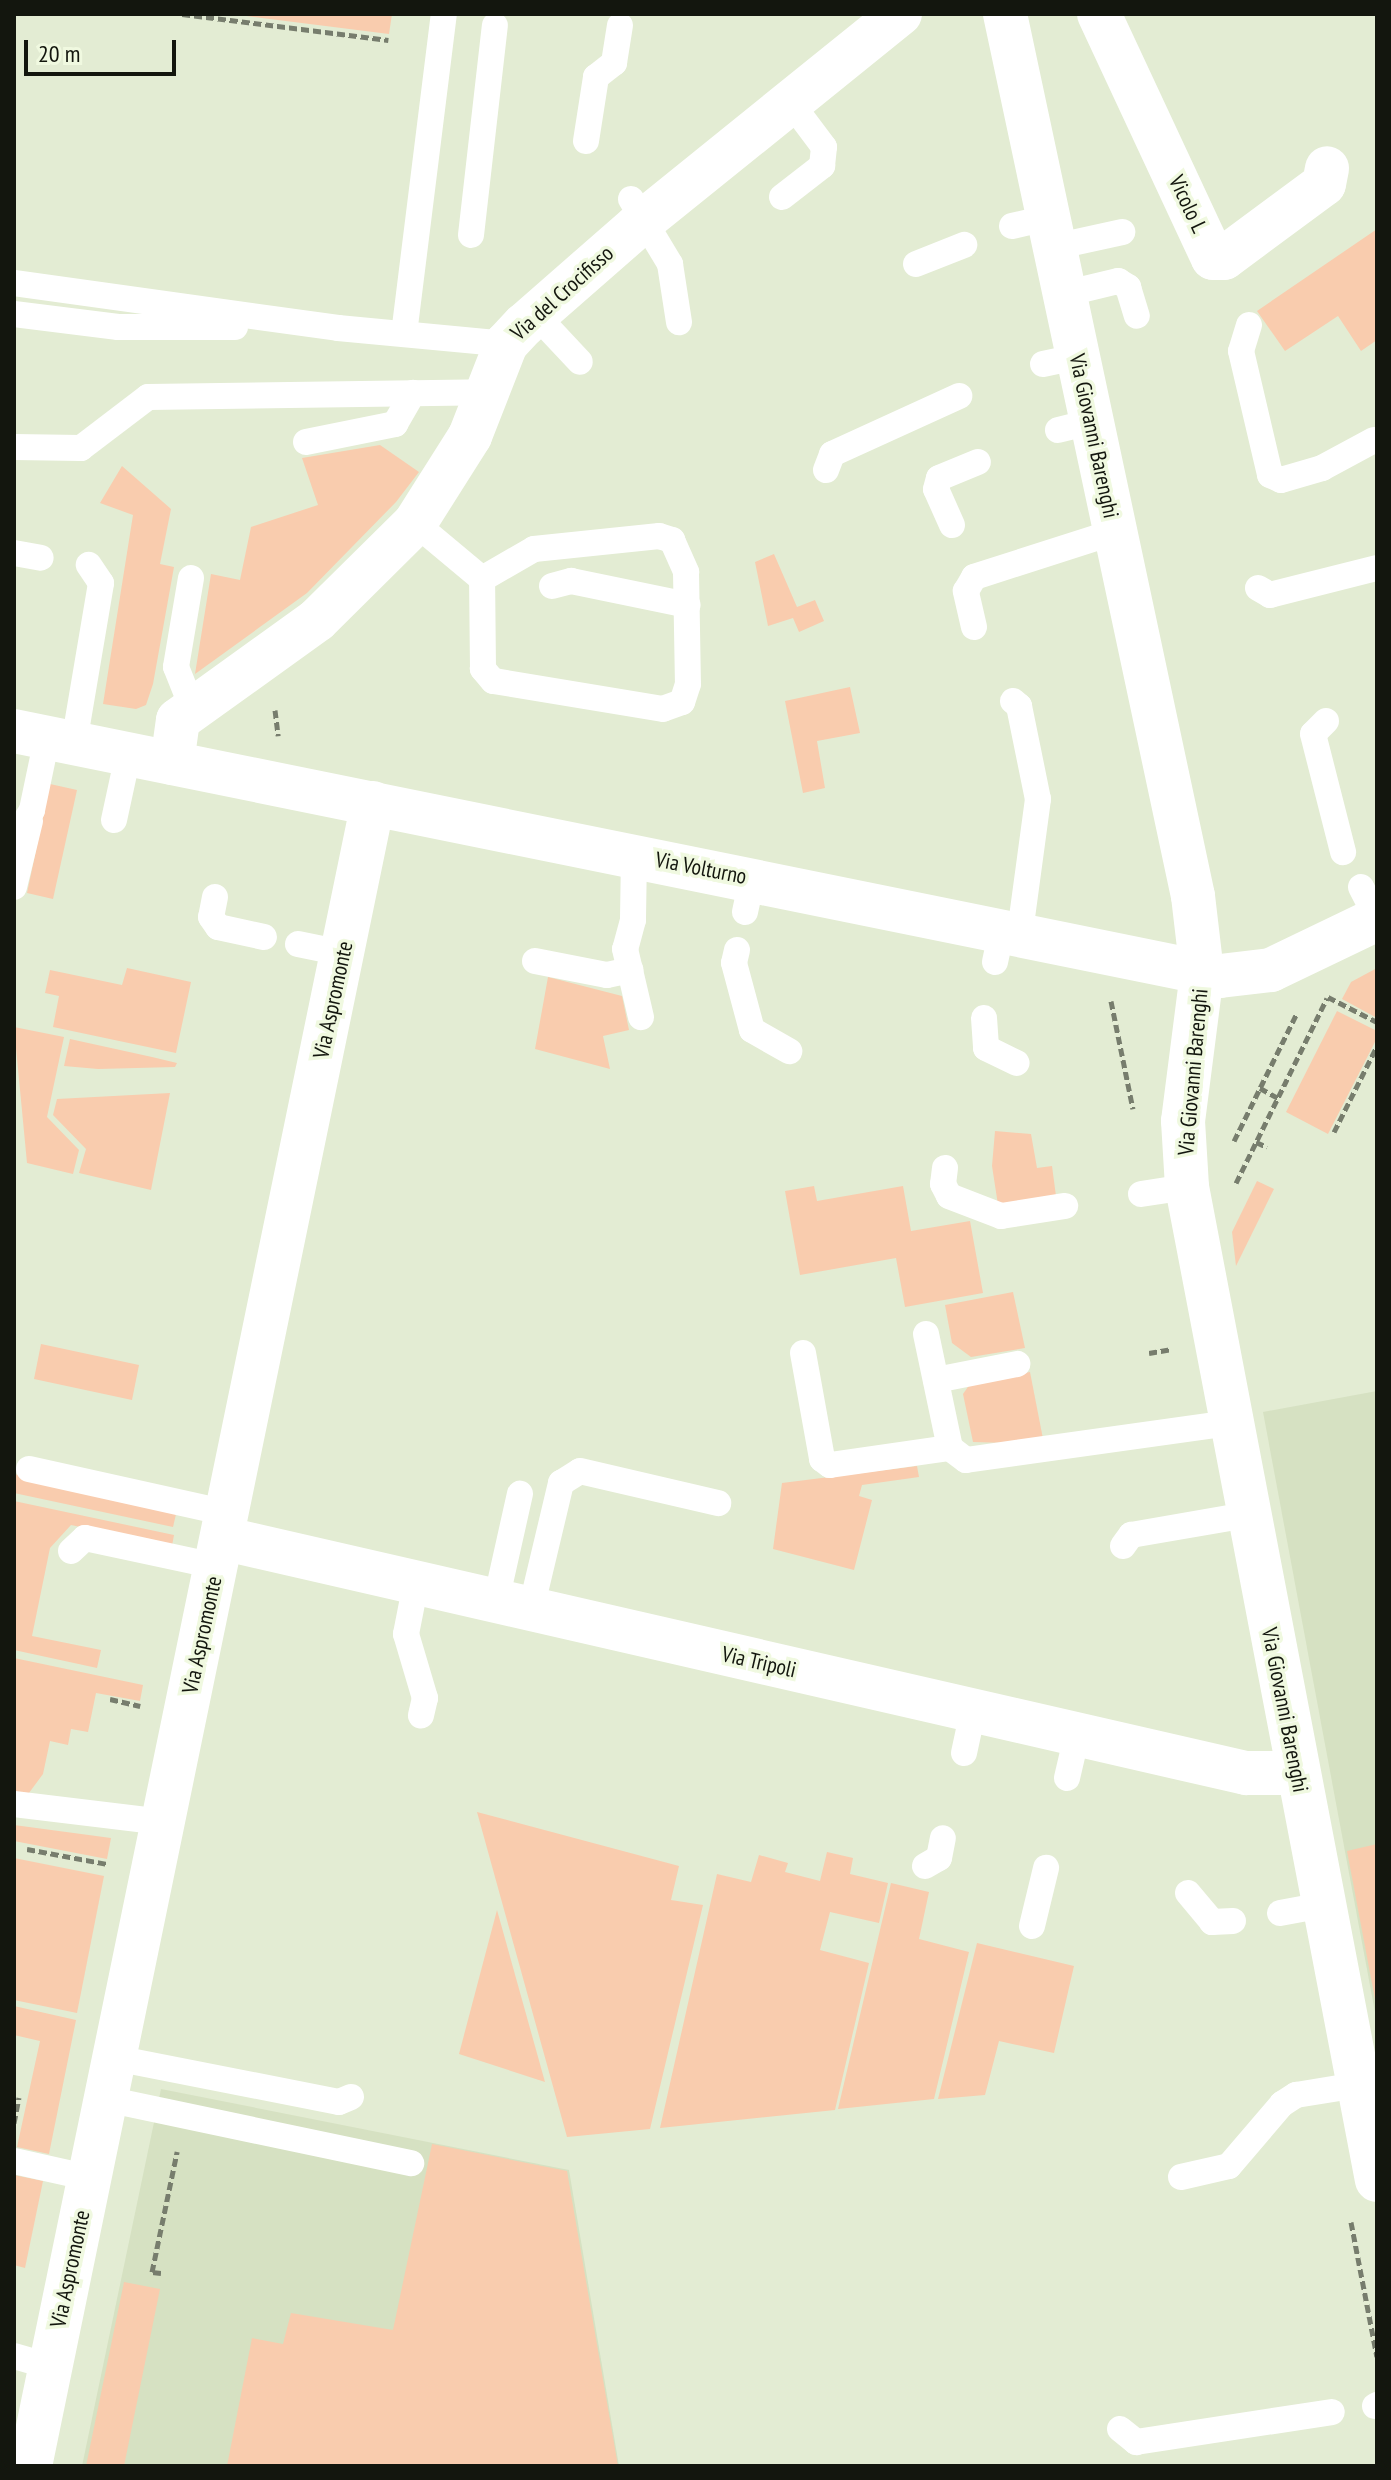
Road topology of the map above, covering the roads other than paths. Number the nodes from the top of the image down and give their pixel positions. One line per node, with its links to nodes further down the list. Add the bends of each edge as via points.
1 (444, 14): 25 (lane)
2 (900, 14): 7 (street, Via del Crocifisso)
3 (1005, 14): 12 (street, Via Giovanni Barenghi)
4 (1099, 14): 9 (street, Vicolo L, via 1213,258 1224,258 1324,184)
5 (495, 25): 14 (lane)
6 (620, 25): 8 (lane, via 614,63 596,77)
7 (791, 103): 10 (lane, via 824,147 822,166); 11 (street, Via del Crocifisso)
8 (586, 141)
9 (1327, 168)
10 (782, 197)
11 (638, 209): 21 (street, Via del Crocifisso); 22 (lane, via 670,264)
12 (1038, 230): 13 (lane); 18 (street, Via Giovanni Barenghi)
13 (1122, 232)
14 (471, 235)
15 (964, 245): 16 (lane)
16 (916, 264)
17 (14, 283): 24 (lane)
18 (1064, 294): 20 (lane, via 1118,281 1128,287); 37 (street, Via Giovanni Barenghi, via 1060,360 1075,426)
19 (14, 314): 24 (lane, via 118,327)
20 (1137, 316)
21 (522, 318): 25 (lane); 26 (lane); 27 (street, Via del Crocifisso)
22 (679, 322)
23 (1249, 325): 30 (lane, via 1241,351 1270,475 1281,480 1322,468)
24 (338, 328): 25 (lane)
25 (404, 334)
26 (580, 362)
27 (486, 392): 28 (lane); 35 (street, Via del Crocifisso, via 470,436)
28 (413, 393): 31 (lane, via 395,424); 32 (lane, via 148,397 81,448)
29 (959, 396): 34 (lane, via 832,454)
30 (1374, 440)
31 (306, 442)
32 (14, 447)
33 (978, 462): 36 (lane, via 939,478 936,489)
34 (826, 470)
35 (415, 523): 43 (lane); 49 (street, Via del Crocifisso, via 317,620)
36 (952, 525)
37 (1114, 532): 47 (lane, via 974,577 966,591); 70 (street, Via Giovanni Barenghi, via 1193,896)
38 (14, 553): 39 (lane)
39 (41, 558)
40 (89, 565): 51 (lane, via 101,583)
41 (1377, 568): 45 (lane, via 1270,595)
42 (191, 578): 49 (lane, via 176,667)
43 (482, 579): 46 (lane, via 534,549 659,536 672,540 686,572); 46 (lane, via 483,669 493,681 663,709 682,702 688,684)
44 (552, 586): 46 (lane, via 571,581)
45 (1258, 588)
46 (688, 605)
47 (974, 627)
48 (1013, 701): 64 (lane, via 1019,706 1038,799)
49 (192, 707): 53 (street, Via del Crocifisso, via 178,720)
50 (1326, 721): 58 (lane, via 1313,734)
51 (34, 740): 52 (street, Via Volturno); 55 (lane)
52 (128, 755): 53 (street, Via Volturno); 56 (lane)
53 (172, 763): 54 (street, Via Volturno)
54 (373, 803): 59 (street, Via Volturno); 67 (street, Via Aspromonte)
55 (32, 810): 57 (lane); 60 (lane)
56 (114, 820)
57 (14, 838)
58 (1343, 852)
59 (634, 855): 64 (street, Via Volturno, via 748,895); 69 (lane, via 633,920 625,949)
60 (14, 887)
61 (215, 897): 63 (lane, via 211,917 218,927)
62 (1372, 908): 70 (street, Via Volturno, via 1271,970 1241,976)
63 (264, 937)
64 (1006, 942): 70 (street, Via Volturno)
65 (298, 944): 67 (lane)
66 (737, 950): 73 (lane, via 734,963 752,1030)
67 (342, 953): 89 (street, Via Aspromonte)
68 (535, 961): 69 (lane, via 607,975)
69 (630, 970): 71 (lane)
70 (1202, 973): 76 (street, Via Giovanni Barenghi, via 1183,1121)
71 (641, 1017)
72 (984, 1018): 74 (lane, via 986,1048)
73 (789, 1051)
74 (1017, 1063)
75 (945, 1168): 78 (lane, via 943,1184 949,1196 1001,1216)
76 (1187, 1187): 77 (lane); 83 (street, Via Giovanni Barenghi)
77 (1141, 1194)
78 (1065, 1206)
79 (926, 1334): 82 (lane)
80 (803, 1353): 84 (lane, via 822,1459 830,1465)
81 (1017, 1364): 82 (lane)
82 (936, 1380): 84 (lane)
83 (1230, 1423): 84 (lane, via 966,1460); 88 (street, Via Giovanni Barenghi)
84 (950, 1448)
85 (29, 1469): 89 (lane)
86 (520, 1494): 93 (lane)
87 (718, 1503): 93 (lane, via 580,1471 561,1483)
88 (1247, 1515): 90 (lane, via 1131,1535); 98 (street, Via Giovanni Barenghi)
89 (222, 1539): 91 (lane, via 85,1538); 92 (street, Via Tripoli); 101 (street, Via Aspromonte)
90 (1123, 1546)
91 (71, 1551)
92 (416, 1583): 93 (street, Via Tripoli); 95 (lane, via 406,1634 425,1698)
93 (514, 1605): 94 (street, Via Tripoli)
94 (973, 1711): 96 (street, Via Tripoli); 97 (lane)
95 (421, 1716)
96 (1077, 1735): 98 (street, Via Tripoli, via 1246,1773); 99 (lane)
97 (964, 1753)
98 (1296, 1773): 106 (street, Via Giovanni Barenghi)
99 (1067, 1778)
100 (14, 1804): 101 (lane)
101 (163, 1822): 111 (street, Via Aspromonte)
102 (943, 1838): 103 (lane, via 939,1858)
103 (925, 1866)
104 (1046, 1868): 109 (lane)
105 (1188, 1893): 108 (lane, via 1212,1922)
106 (1323, 1905): 107 (lane); 110 (street, Via Giovanni Barenghi)
107 (1280, 1913)
108 (1233, 1921)
109 (1032, 1926)
110 (1364, 2077): 115 (lane, via 1296,2095 1282,2104 1229,2166); 117 (street, Via Giovanni Barenghi)
111 (110, 2078): 112 (lane, via 339,2102); 114 (lane, via 184,2115); 116 (street, Via Aspromonte)
112 (351, 2097)
113 (14, 2161): 116 (lane)
114 (411, 2163)
115 (1181, 2177)
116 (90, 2178): 118 (street, Via Aspromonte)
117 (1377, 2180)
118 (32, 2361): 119 (street, Via Aspromonte)
119 (28, 2407): 122 (street, Via Aspromonte)
120 (1332, 2412): 121 (lane, via 1136,2442)
121 (1120, 2429)
122 (25, 2459)

